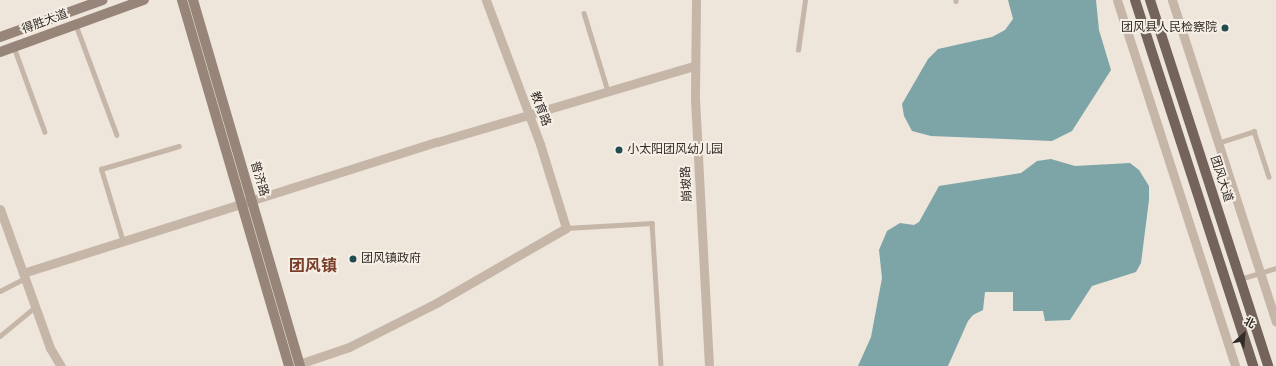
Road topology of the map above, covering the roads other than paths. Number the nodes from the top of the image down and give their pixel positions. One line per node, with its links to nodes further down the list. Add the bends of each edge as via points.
1 (103, 0): 14 (main road, 得胜大道)
2 (144, 0): 13 (main road, 得胜大道)
3 (182, 0): 26 (main road, 普济路)
4 (193, 0): 26 (main road, 普济路)
5 (486, 0): 20 (street, 教育路)
6 (696, 0): 18 (street, 崩坡路)
7 (806, 0): 16 (lane)
8 (1116, 0): 43 (street)
9 (1135, 0): 44 (main road)
10 (1150, 0): 33 (main road, 团风大道)
11 (1172, 0): 23 (street)
12 (584, 13): 19 (lane)
13 (76, 25): 15 (main road, 得胜大道); 22 (lane)
14 (0, 37)
15 (14, 47): 17 (main road, 得胜大道); 21 (lane)
16 (798, 50)
17 (0, 52)
18 (694, 66): 19 (street); 42 (street, 崩坡路)
19 (608, 91): 20 (street)
20 (529, 114): 26 (street); 28 (street, 教育路)
21 (45, 132)
22 (117, 135)
23 (1218, 143): 25 (lane, via 1254,131); 31 (street)
24 (179, 146): 29 (lane, via 101,169)
25 (1269, 177)
26 (247, 202): 29 (street); 38 (main road, 普济路); 40 (main road, 普济路)
27 (0, 209): 32 (street)
28 (566, 228): 38 (street, via 438,302 349,347); 41 (lane, via 652,223)
29 (123, 242): 32 (street)
30 (1276, 268): 31 (lane)
31 (1260, 273): 33 (lane); 36 (street)
32 (24, 275): 34 (lane); 35 (street)
33 (1240, 279): 45 (main road, 团风大道)
34 (0, 291)
35 (35, 307): 37 (lane); 39 (street, via 50,348)
36 (1276, 322)
37 (0, 336)
38 (300, 365)
39 (61, 366)
40 (289, 366)
41 (661, 366)
42 (709, 366)
43 (1235, 366)
44 (1254, 366)
45 (1268, 366)

